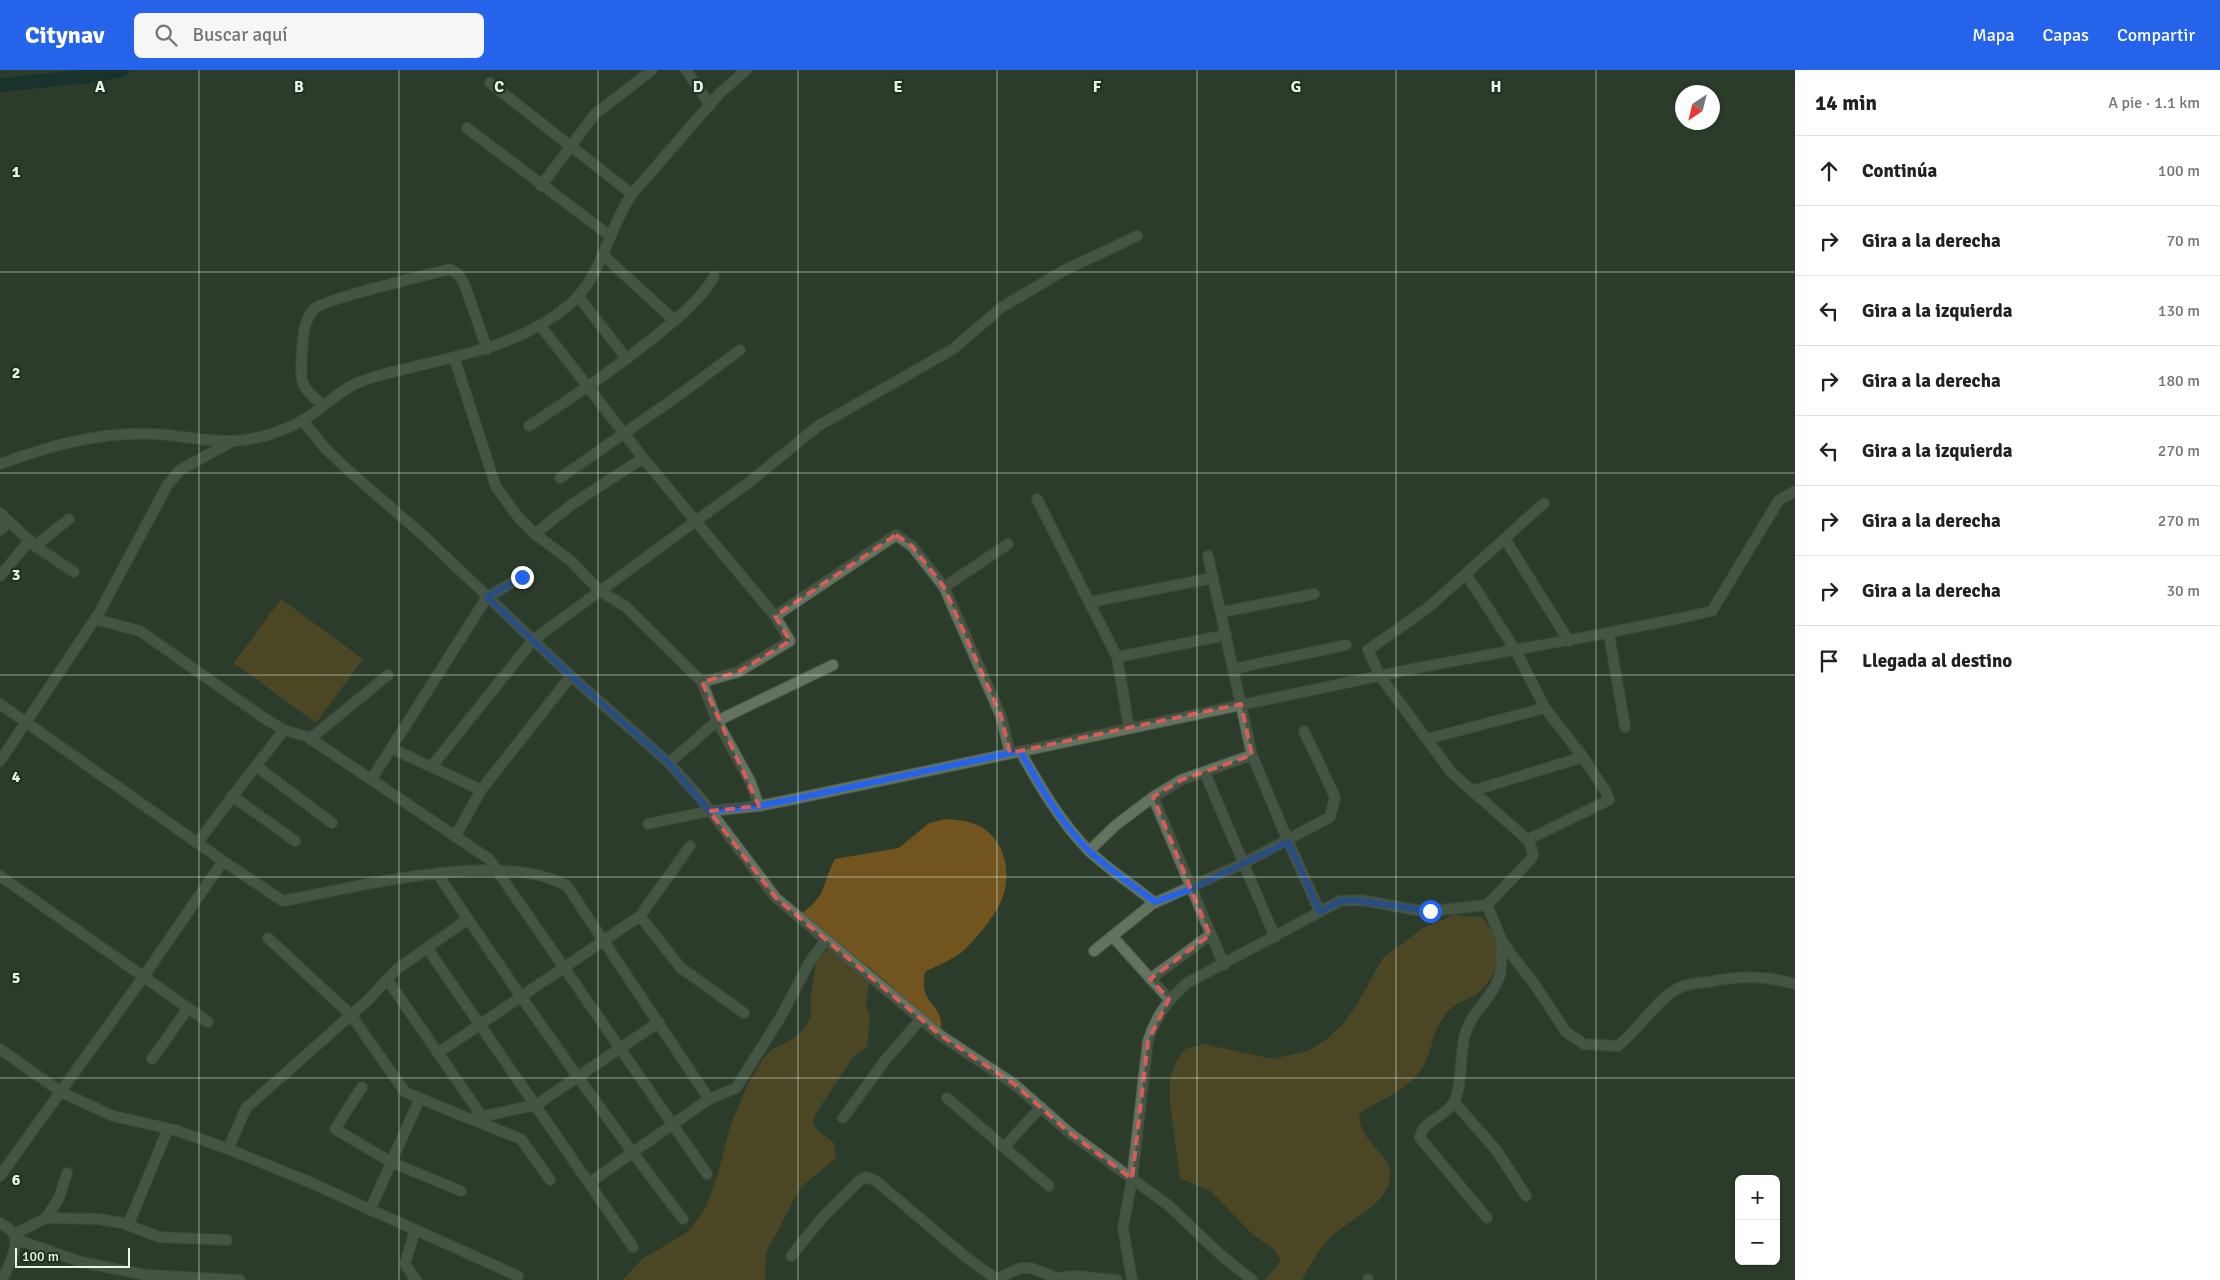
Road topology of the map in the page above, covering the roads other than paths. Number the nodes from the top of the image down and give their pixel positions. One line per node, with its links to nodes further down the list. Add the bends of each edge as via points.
1 (652, 70): 7 (street, via 595,114)
2 (686, 70): 5 (street)
3 (746, 70): 5 (street)
4 (490, 83): 7 (street)
5 (710, 105): 9 (street)
6 (467, 128): 8 (street)
7 (571, 145): 8 (street); 9 (street)
8 (541, 186): 10 (street)
9 (632, 194): 10 (street)
10 (610, 236): 12 (street)
11 (1137, 236): 35 (street, via 1063,271 1002,307 953,349 818,426 752,480)
12 (602, 254): 14 (street); 15 (street)
13 (714, 277): 15 (street)
14 (578, 296): 16 (street); 20 (street)
15 (675, 321): 20 (street)
16 (540, 325): 17 (street, via 522,336); 21 (street)
17 (487, 349): 19 (street); 22 (street, via 464,283 458,274 450,270 315,307 304,324 300,380 310,395)
18 (740, 350): 25 (street)
19 (454, 357): 22 (street, via 354,384); 38 (street, via 496,487)
20 (627, 359): 21 (street)
21 (587, 388): 24 (street); 25 (street)
22 (323, 405): 23 (street)
23 (302, 420): 26 (street, via 282,429); 51 (street, via 349,471)
24 (529, 426)
25 (623, 434): 27 (street); 29 (street)
26 (233, 441): 28 (street, via 113,434 48,446); 55 (street, via 180,470 168,484)
27 (643, 458): 35 (street); 38 (street, via 571,505)
28 (0, 464)
29 (560, 478)
30 (1795, 491): 56 (street, via 1779,500 1712,611)
31 (1037, 499): 52 (street)
32 (1544, 503): 39 (street)
33 (0, 513): 36 (street)
34 (69, 519): 40 (street)
35 (695, 519): 49 (street); 54 (street)
36 (9, 522): 37 (street); 40 (street)
37 (0, 530)
38 (534, 534): 49 (street, via 572,561)
39 (1505, 539): 44 (street); 59 (street)
40 (33, 543): 43 (street); 45 (street)
41 (1008, 544): 48 (street)
42 (1208, 556): 47 (street)
43 (74, 572)
44 (1466, 574): 61 (street); 67 (street, via 1429,607 1368,650)
45 (0, 576)
46 (522, 577): 51 (street)
47 (1213, 578): 52 (street); 53 (street)
48 (944, 586): 54 (street, via 912,546 896,535); 81 (street)
49 (600, 592): 58 (street); 68 (street, via 625,606)
50 (1314, 594): 53 (street)
51 (487, 597): 58 (street); 80 (street)
52 (1090, 602): 62 (street)
53 (1222, 612): 57 (street)
54 (775, 616): 68 (street, via 790,642 738,672)
55 (95, 619): 73 (street); 76 (street, via 140,631)
56 (1609, 634): 59 (street); 74 (street)
57 (1226, 635): 62 (street); 64 (street)
58 (533, 640): 66 (street); 87 (street)
59 (1569, 641): 61 (street)
60 (1346, 645): 64 (street)
61 (1516, 650): 67 (street); 71 (street)
62 (1116, 657): 75 (street)
63 (833, 665): 72 (street)
64 (1233, 669): 70 (street)
65 (388, 675): 78 (street)
66 (571, 676): 85 (street); 90 (street)
67 (1380, 676): 70 (street); 79 (street)
68 (702, 682): 72 (street)
69 (0, 704): 73 (street)
70 (1241, 704): 75 (street); 82 (street)
71 (1546, 708): 79 (street); 83 (street)
72 (717, 721): 85 (street); 94 (street, via 750,782)
73 (27, 723): 84 (street); 102 (street)
74 (1624, 727)
75 (1129, 728): 81 (street)
76 (284, 730): 78 (street); 86 (street)
77 (1304, 731): 101 (street, via 1335,796 1330,817)
78 (310, 739): 89 (street)
79 (1427, 740): 91 (street, via 1452,774)
80 (393, 749): 87 (street); 89 (street)
81 (1015, 752): 94 (street); 104 (street, via 1050,804)
82 (1252, 755): 88 (street); 101 (street)
83 (1583, 757): 91 (street); 99 (street, via 1608,800)
84 (0, 761)
85 (669, 763): 95 (street)
86 (256, 766): 92 (street); 96 (street)
87 (432, 766): 90 (street)
88 (1205, 773): 93 (street, via 1182,780); 106 (street)
89 (371, 780): 98 (street)
90 (481, 790): 98 (street)
91 (1472, 791): 99 (street)
92 (232, 796): 100 (street); 102 (street)
93 (1153, 797): 104 (street); 110 (street)
94 (759, 806): 95 (street)
95 (709, 811): 97 (street); 121 (street, via 776,898)
96 (332, 823)
97 (648, 824)
98 (455, 837): 107 (street, via 489,859)
99 (1527, 840): 112 (street, via 1533,854 1531,860)
100 (295, 841)
101 (1288, 842): 106 (street); 113 (street)
102 (197, 843): 105 (street)
103 (690, 846): 114 (street)
104 (1089, 851): 111 (street)
105 (222, 861): 108 (street, via 284,901); 127 (street)
106 (1244, 864): 110 (street); 118 (street)
107 (496, 871): 108 (street); 122 (street, via 534,873 566,886); 126 (street)
108 (437, 873): 115 (street)
109 (0, 876): 127 (street)
110 (1191, 889): 111 (street); 116 (street)
111 (1155, 902): 117 (street)
112 (1487, 905): 113 (street, via 1415,910 1353,900 1340,901); 120 (street)
113 (1320, 912): 118 (street)
114 (640, 916): 122 (street); 134 (street, via 681,968)
115 (468, 919): 123 (street); 131 (street)
116 (1210, 935): 125 (street); 129 (street)
117 (1112, 936): 124 (street); 129 (street)
118 (1275, 937): 125 (street)
119 (268, 938): 135 (street)
120 (1501, 939): 130 (street, via 1566,1032 1584,1044 1618,1046 1660,1002 1675,990 1690,984 1759,976); 150 (street, via 1500,977 1491,994 1472,1015)
121 (826, 940): 136 (street); 149 (street, via 810,961 780,1018 736,1088)
122 (603, 941): 126 (street); 138 (street)
123 (427, 948): 128 (street); 139 (street)
124 (1094, 951)
125 (1224, 965): 132 (street, via 1187,983)
126 (563, 969): 131 (street); 141 (street)
127 (144, 976): 133 (street); 146 (street)
128 (387, 979): 135 (street); 142 (street)
129 (1150, 979): 132 (street)
130 (1795, 984)
131 (521, 997): 139 (street); 144 (street)
132 (1169, 999): 165 (street, via 1153,1024 1148,1041)
133 (188, 1008): 137 (street); 143 (street)
134 (744, 1013)
135 (352, 1015): 148 (street, via 405,1092); 159 (street, via 246,1108)
136 (921, 1019): 152 (street, via 1014,1084); 154 (street, via 886,1059)
137 (208, 1022)
138 (659, 1022): 141 (street); 149 (street)
139 (480, 1025): 142 (street); 151 (street)
140 (0, 1049): 146 (street)
141 (620, 1049): 144 (street); 156 (street)
142 (438, 1053): 153 (street)
143 (152, 1059)
144 (579, 1078): 151 (street); 160 (street)
145 (362, 1087): 161 (street, via 334,1129)
146 (61, 1092): 157 (street, via 113,1116); 164 (street)
147 (947, 1098): 158 (street)
148 (419, 1100): 155 (street); 161 (street)
149 (709, 1100): 156 (street)
150 (1454, 1102): 170 (street, via 1496,1151); 173 (street, via 1423,1128 1420,1138)
151 (536, 1106): 153 (street); 167 (street)
152 (1041, 1107): 158 (street); 165 (street)
153 (483, 1118): 155 (street)
154 (843, 1118)
155 (470, 1119): 166 (street, via 521,1139)
156 (674, 1125): 160 (street); 163 (street)
157 (168, 1129): 159 (street); 176 (street)
158 (1004, 1147): 168 (street)
159 (228, 1149): 171 (street)
160 (633, 1154): 167 (street); 174 (street)
161 (391, 1162): 169 (street); 171 (street)
162 (67, 1173): 172 (street, via 59,1198)
163 (706, 1174)
164 (0, 1176)
165 (1132, 1179): 188 (street, via 1123,1228); 189 (street, via 1168,1205)
166 (550, 1180)
167 (589, 1183): 180 (street)
168 (1049, 1186)
169 (461, 1191)
170 (1526, 1196)
171 (370, 1210): 177 (street)
172 (46, 1218): 176 (street, via 98,1219); 178 (street)
173 (1487, 1218)
174 (684, 1219)
175 (0, 1222): 178 (street)
176 (128, 1225): 179 (street, via 159,1236)
177 (415, 1230): 182 (street); 185 (street, via 406,1264)
178 (15, 1236): 183 (street, via 13,1254); 184 (street, via 81,1262 146,1275)
179 (227, 1240)
180 (633, 1247)
181 (791, 1256): 186 (street, via 823,1218 866,1177 876,1181)
182 (518, 1276)
183 (2, 1280)
184 (240, 1280)
185 (416, 1280)
186 (996, 1280): 187 (street, via 1020,1268 1031,1268 1057,1278 1075,1276)
187 (1117, 1280)
188 (1132, 1280)
189 (1252, 1280)

